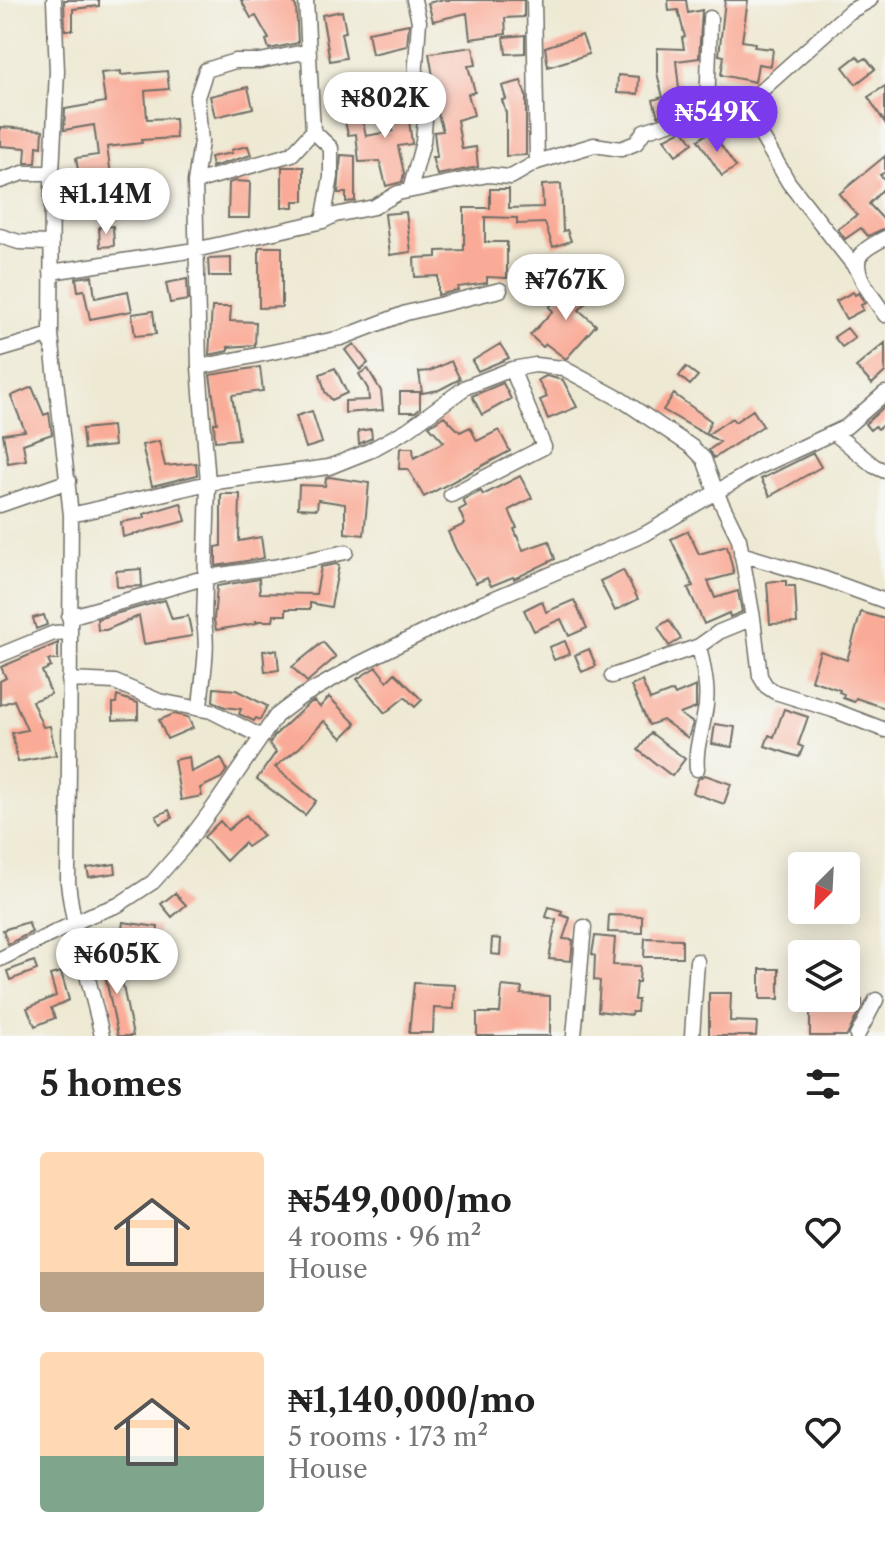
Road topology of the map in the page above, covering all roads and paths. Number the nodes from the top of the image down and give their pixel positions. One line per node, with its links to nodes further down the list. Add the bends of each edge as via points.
1 (54, 0): 12 (street)
2 (306, 0): 7 (street)
3 (414, 0): 15 (street, via 419,21 415,78 426,108)
4 (534, 0): 11 (street)
5 (870, 0): 8 (street, via 849,12)
6 (710, 18): 9 (street)
7 (308, 54): 10 (street); 14 (street, via 235,61 206,70 197,97 201,142)
8 (744, 106): 9 (street); 22 (street, via 789,183)
9 (707, 111): 11 (street, via 644,131 636,143 621,149 594,145)
10 (313, 131): 14 (street, via 292,154); 16 (street, via 331,148)
11 (537, 162): 15 (street, via 511,177 488,175)
12 (52, 173): 13 (street, via 23,173); 19 (street)
13 (0, 181)
14 (195, 182): 20 (street)
15 (410, 190): 16 (street)
16 (323, 221): 20 (street)
17 (0, 236): 19 (street)
18 (885, 238): 22 (street, via 862,252)
19 (51, 243): 21 (street)
20 (195, 250): 21 (street); 27 (street)
21 (51, 272): 25 (street)
22 (859, 272): 24 (street)
23 (500, 290): 27 (street, via 406,313 341,338)
24 (885, 315)
25 (51, 335): 26 (street); 32 (street)
26 (0, 350)
27 (199, 367): 33 (street)
28 (512, 369): 33 (street, via 466,387 407,430 329,467); 34 (street, via 563,368 622,400 692,447 704,459); 35 (street, via 544,447)
29 (885, 393): 30 (street)
30 (834, 433): 31 (street); 34 (street)
31 (885, 471)
32 (69, 481): 36 (street); 37 (street)
33 (208, 483): 37 (street); 40 (street)
34 (716, 492): 39 (street); 50 (street, via 645,534 481,604 359,664 301,697)
35 (451, 495)
36 (0, 505)
37 (71, 515): 43 (street)
38 (346, 552): 40 (street)
39 (741, 554): 41 (street); 42 (street)
40 (207, 577): 43 (street); 48 (street, via 208,642)
41 (885, 601)
42 (753, 618): 44 (street); 49 (street, via 760,676 766,686)
43 (69, 624): 45 (street); 47 (street)
44 (699, 646): 46 (street); 51 (street, via 707,681)
45 (0, 655)
46 (612, 676)
47 (69, 680): 48 (street, via 115,682 159,701); 52 (street, via 68,883)
48 (200, 708): 50 (street)
49 (885, 730)
50 (260, 736): 52 (street, via 213,808 153,882 118,905)
51 (697, 769)
52 (73, 923): 54 (street); 57 (street)
53 (584, 927): 58 (street)
54 (0, 959)
55 (697, 961): 59 (street)
56 (876, 1000): 60 (street)
57 (102, 1036)
58 (574, 1036)
59 (692, 1036)
60 (857, 1036)

